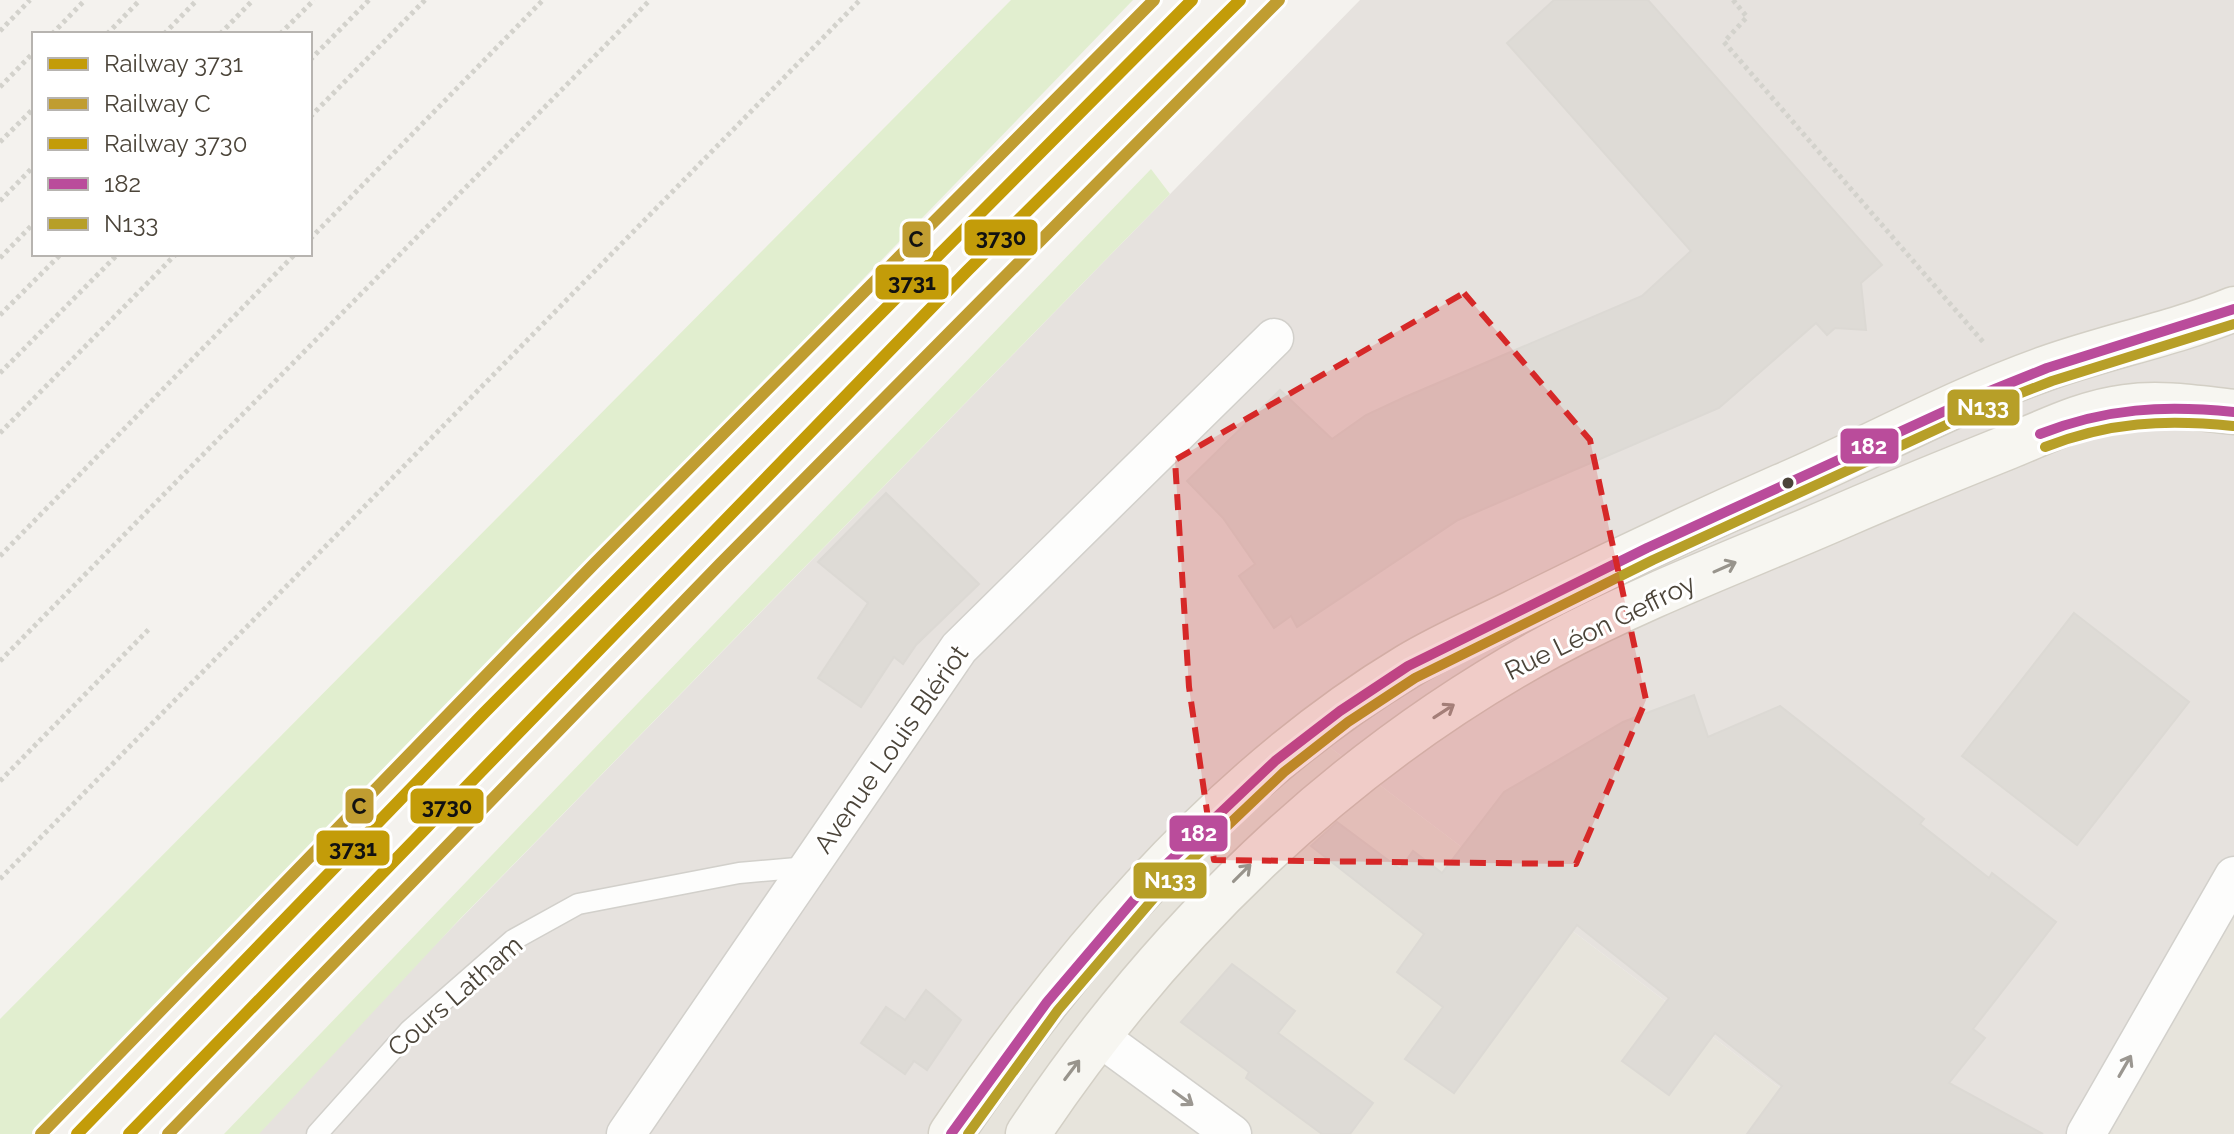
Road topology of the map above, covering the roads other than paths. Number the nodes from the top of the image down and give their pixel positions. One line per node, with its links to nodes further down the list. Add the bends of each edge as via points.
1 (2234, 309): 9 (street, Rue Léon Geffroy, via 2016,380 1591,573 1408,665 1311,733 1225,807 1101,931)
2 (1274, 338): 4 (street, Avenue Louis Blériot, via 959,648)
3 (2234, 412): 6 (street, Rue Léon Geffroy, one-way to 3, via 1241,874 1322,801 1393,744 1552,645 2071,421 2153,405)
4 (808, 867): 7 (lane, Cours Latham, via 739,873 578,904 513,940 410,1030); 8 (street, Avenue Louis Blériot)
5 (2234, 876): 12 (street, one-way to 5)
6 (1098, 1036): 10 (street, Rue Léon Geffroy, one-way to 6); 11 (street, one-way to 11)
7 (317, 1134)
8 (626, 1134)
9 (951, 1134)
10 (1028, 1134)
11 (1232, 1134)
12 (2086, 1134)

